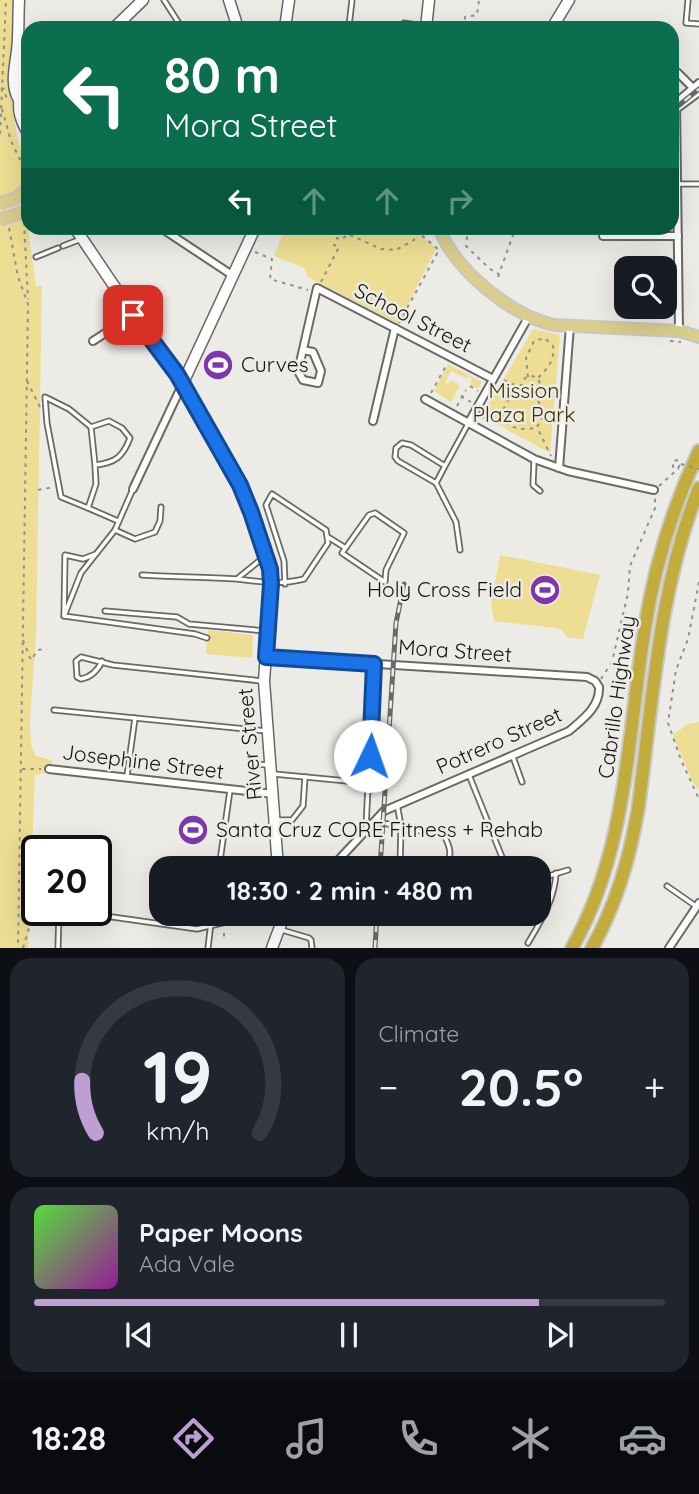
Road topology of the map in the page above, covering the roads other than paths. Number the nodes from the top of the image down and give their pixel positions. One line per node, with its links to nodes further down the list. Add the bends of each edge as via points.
1 (19, 0): 18 (main road)
2 (143, 0): 10 (main road)
3 (164, 0): 11 (lane)
4 (229, 0): 12 (main road)
5 (289, 0): 13 (main road)
6 (352, 0): 14 (lane)
7 (429, 0): 15 (main road)
8 (569, 0): 16 (main road)
9 (688, 0): 17 (lane, via 686,23)
10 (121, 21)
11 (177, 21)
12 (236, 21)
13 (286, 21)
14 (350, 21)
15 (427, 21)
16 (556, 21)
17 (699, 24)
18 (17, 53): 19 (main road); 22 (main road, via 15,91)
19 (21, 63)
20 (679, 74): 21 (street)
21 (697, 89): 23 (street)
22 (21, 100)
23 (679, 103)
24 (679, 184): 25 (lane)
25 (699, 184)
26 (21, 190): 28 (main road)
27 (21, 198): 28 (main road)
28 (14, 199): 29 (main road, bridge)
29 (0, 204)
30 (80, 235): 36 (main road, River Street)
31 (173, 235): 40 (street)
32 (252, 235): 40 (main road)
33 (442, 235): 42 (main road, via 475,278)
34 (603, 236): 35 (street)
35 (678, 236): 45 (street)
36 (82, 238): 37 (lane); 41 (main road, River Street)
37 (63, 246)
38 (58, 248): 39 (lane)
39 (36, 257)
40 (232, 275): 49 (main road)
41 (133, 315): 46 (street); 49 (main road, River Street)
42 (529, 316): 44 (main road); 48 (street)
43 (397, 326): 47 (street, School Street, via 317,288); 48 (street, School Street); 51 (street)
44 (570, 326): 45 (main road); 58 (street)
45 (691, 332)
46 (93, 341)
47 (303, 350): 47 (street, via 299,376 318,383 321,371 313,352)
48 (493, 379): 52 (street)
49 (182, 385): 61 (street); 72 (main road, River Street, via 240,485)
50 (425, 399): 52 (street)
51 (373, 421)
52 (468, 422): 55 (street); 57 (lane)
53 (91, 427): 56 (lane); 56 (lane, via 109,421 130,438 125,453 112,464); 65 (lane, via 45,397 61,497)
54 (699, 451): 128 (highway, Cabrillo Highway, via 672,517 653,585 614,844 595,902)
55 (534, 459): 58 (street); 63 (lane, via 533,485)
56 (95, 465): 65 (lane, via 96,484)
57 (445, 466): 59 (lane); 59 (lane, via 411,445 402,443 396,448 398,461)
58 (559, 468): 62 (street)
59 (436, 482): 70 (lane, via 456,522)
60 (699, 488): 129 (highway, Cabrillo Highway, via 667,595 632,844)
61 (133, 489): 66 (lane)
62 (654, 490)
63 (540, 491)
64 (161, 507): 67 (lane, via 155,532 135,539)
65 (88, 508): 66 (lane)
66 (118, 521): 67 (lane)
67 (115, 530): 71 (lane)
68 (327, 537): 69 (lane); 76 (lane, via 328,543 304,579); 76 (lane, via 326,530 272,494 266,505 284,561)
69 (344, 547): 69 (lane, via 342,553 385,582 404,533 375,513)
70 (460, 550)
71 (96, 554): 78 (lane, via 80,573); 78 (lane, via 83,559 65,555)
72 (266, 556): 74 (lane); 75 (main road, River Street)
73 (142, 575): 74 (lane)
74 (237, 579): 75 (lane)
75 (271, 584): 76 (lane); 79 (main road, River Street)
76 (285, 584)
77 (105, 611): 79 (lane)
78 (64, 616): 80 (lane)
79 (268, 631): 81 (main road, River Street)
80 (207, 638)
81 (266, 657): 83 (street, Mora Street); 84 (main road, River Street)
82 (102, 661): 82 (lane, via 80,657 77,677 88,678); 84 (lane)
83 (374, 664): 85 (street, Mora Street, via 587,677); 97 (lane)
84 (264, 681): 88 (main road, River Street)
85 (597, 683): 89 (street, Potrero Street, via 597,703 582,720 569,731)
86 (54, 710): 87 (lane)
87 (135, 718): 88 (lane); 95 (lane)
88 (269, 731): 92 (main road, River Street)
89 (513, 757): 93 (street, Potrero Street); 96 (lane)
90 (254, 764): 92 (lane)
91 (49, 769): 95 (street, Josephine Street)
92 (272, 770): 94 (lane); 99 (main road, River Street)
93 (469, 775): 100 (street, Potrero Street); 110 (lane)
94 (305, 777): 97 (lane); 101 (lane, via 303,806 292,820)
95 (127, 778): 98 (street, Josephine Street)
96 (522, 782)
97 (368, 783): 104 (lane)
98 (230, 790): 99 (street, Josephine Street); 105 (lane)
99 (274, 794): 101 (main road, River Street)
100 (397, 804): 102 (street, Potrero Street); 103 (lane)
101 (275, 820): 106 (main road, River Street)
102 (373, 822): 103 (lane); 104 (street, Potrero Street)
103 (400, 827): 108 (lane); 109 (lane, via 443,833)
104 (366, 829): 107 (street, Potrero Street)
105 (221, 856)
106 (277, 856)
107 (342, 856)
108 (400, 856)
109 (450, 856)
110 (502, 856)
111 (568, 870): 112 (lane)
112 (556, 873): 113 (lane); 123 (lane, via 548,906)
113 (551, 875)
114 (667, 886): 115 (lane)
115 (698, 906): 130 (street)
116 (112, 917): 117 (lane)
117 (149, 922)
118 (60, 926): 124 (lane)
119 (176, 926): 120 (lane)
120 (210, 926): 125 (lane)
121 (279, 926): 122 (main road)
122 (279, 929): 126 (main road); 127 (lane, via 309,938)
123 (528, 943)
124 (58, 948)
125 (208, 948)
126 (272, 948)
127 (312, 948)
128 (572, 948)
129 (592, 948)
130 (669, 948)

